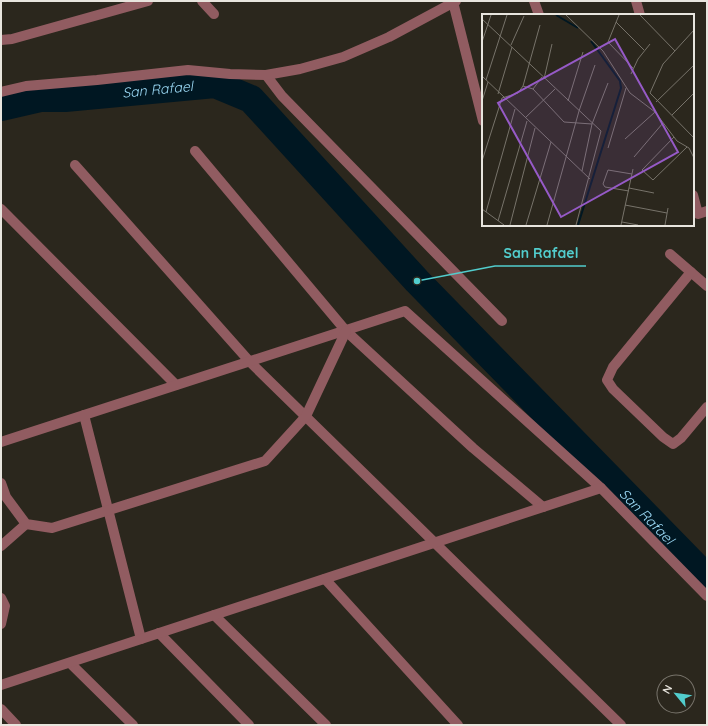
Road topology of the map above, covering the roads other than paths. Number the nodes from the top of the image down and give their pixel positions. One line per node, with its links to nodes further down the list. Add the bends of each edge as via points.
1 (148, 1): 9 (street)
2 (202, 1): 6 (street)
3 (454, 1): 10 (street, via 388,37 343,57 300,69); 12 (street)
4 (534, 1): 7 (street)
5 (636, 1): 8 (street)
6 (214, 14)
7 (539, 14)
8 (640, 14)
9 (1, 40)
10 (266, 74): 11 (street, via 188,70 26,86); 21 (street, via 282,96)
11 (1, 92)
12 (482, 117)
13 (195, 151): 22 (street)
14 (74, 165): 23 (street)
15 (694, 199): 17 (street, via 698,214)
16 (1, 209): 24 (street)
17 (707, 211)
18 (670, 254): 19 (street)
19 (691, 272): 20 (street); 25 (street, via 613,367 606,380 673,444)
20 (707, 286)
21 (502, 320)
22 (346, 330): 23 (street); 27 (street); 30 (street, via 405,311); 31 (street, via 473,448)
23 (250, 362): 24 (street); 27 (street)
24 (176, 386): 26 (street)
25 (707, 407)
26 (84, 415): 28 (street); 32 (street)
27 (306, 416): 32 (street, via 266,461); 34 (street)
28 (2, 441)
29 (1, 483): 33 (street, via 6,497)
30 (601, 488): 31 (street); 37 (street)
31 (543, 507): 34 (street)
32 (108, 510): 33 (street, via 52,528); 42 (street)
33 (26, 524): 35 (street)
34 (435, 542): 36 (street); 51 (street)
35 (1, 546)
36 (325, 579): 39 (street); 50 (street)
37 (707, 596)
38 (1, 598): 40 (street, via 6,606)
39 (214, 615): 41 (street); 49 (street)
40 (1, 624)
41 (159, 633): 42 (street); 48 (street)
42 (141, 639): 43 (street)
43 (70, 663): 44 (street); 47 (street)
44 (1, 685)
45 (1, 709): 46 (street)
46 (16, 725)
47 (133, 725)
48 (249, 725)
49 (326, 725)
50 (458, 725)
51 (621, 725)

